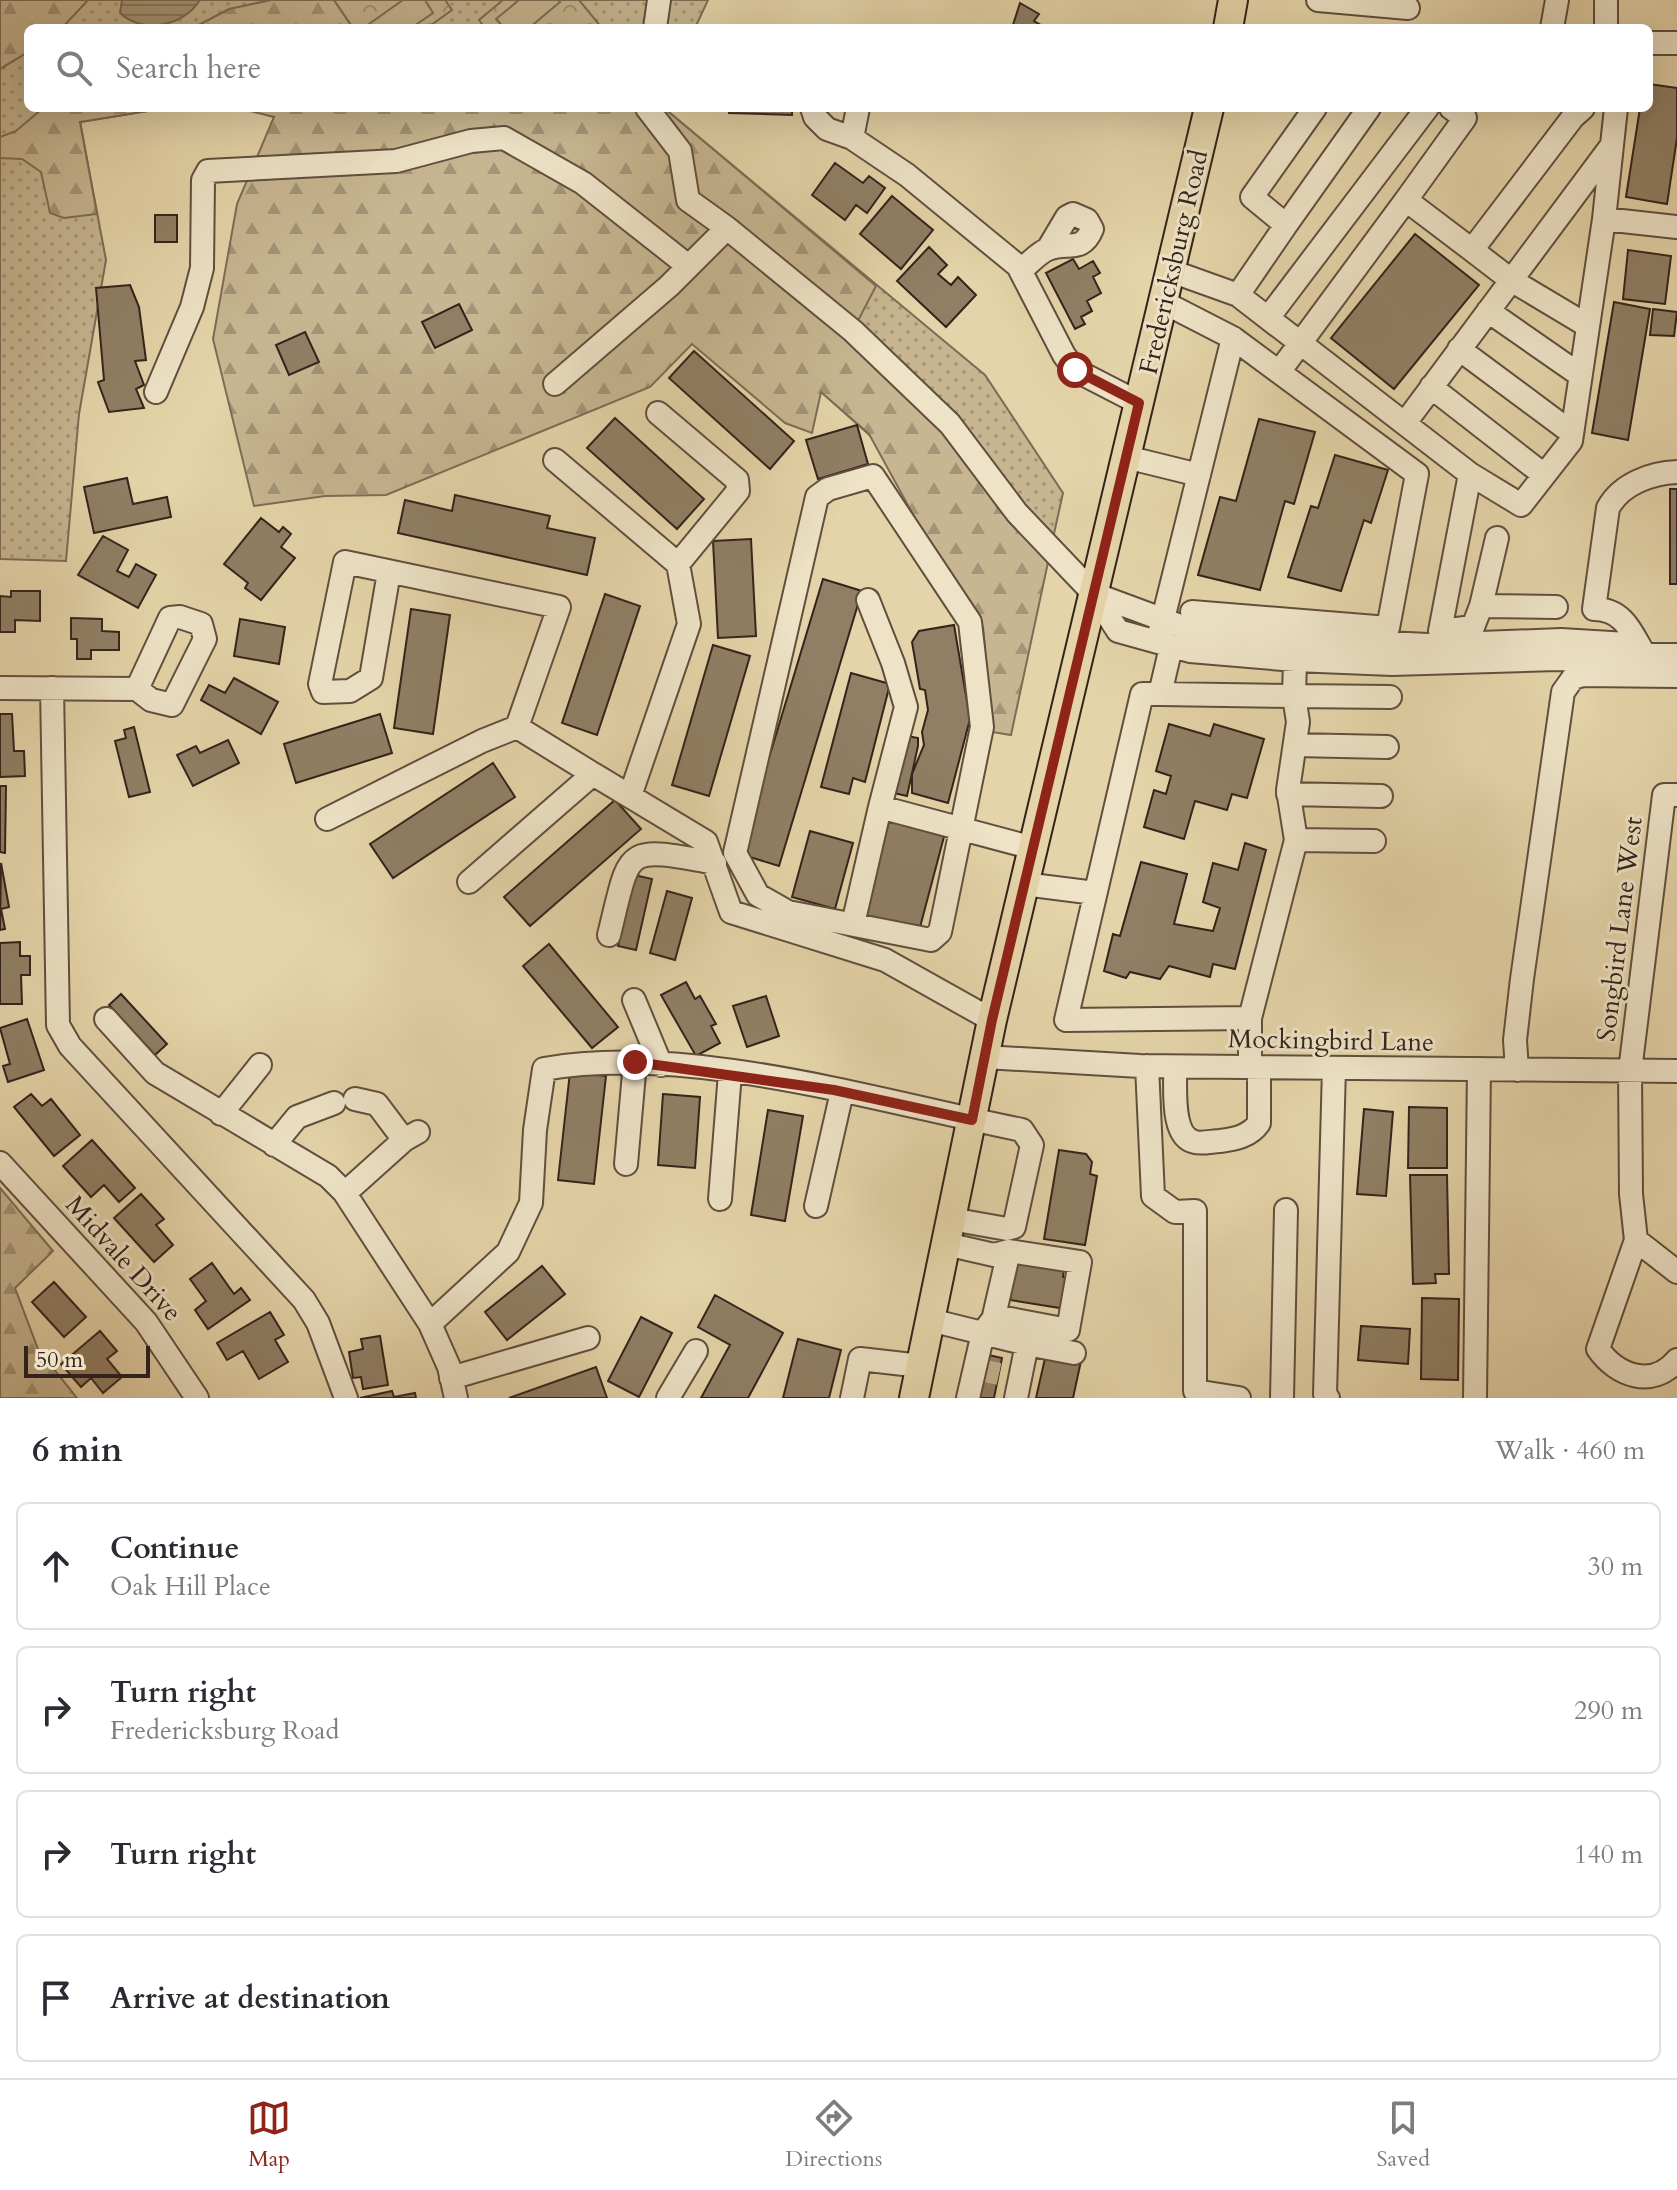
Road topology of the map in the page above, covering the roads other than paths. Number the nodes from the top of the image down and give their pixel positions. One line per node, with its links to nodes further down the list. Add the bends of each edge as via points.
1 (659, 0): 7 (street)
2 (1233, 0): 8 (main road)
3 (1318, 0): 6 (street)
4 (1557, 0): 9 (street)
5 (1606, 0): 10 (street)
6 (1408, 12)
7 (656, 24)
8 (1229, 24)
9 (1553, 24)
10 (1606, 24)
11 (1653, 43): 12 (street)
12 (1677, 43)
13 (650, 112): 29 (street, via 680,151 688,200)
14 (813, 112): 23 (street, via 827,129)
15 (857, 112): 23 (street)
16 (1208, 112): 34 (main road, Fredericksburg Road)
17 (1312, 112): 27 (street, via 1252,197)
18 (1366, 112): 27 (street)
19 (1424, 112): 39 (street)
20 (1461, 112): 25 (street)
21 (1579, 112): 31 (street)
22 (1616, 112): 24 (street)
23 (852, 138): 33 (street, via 907,175)
24 (1613, 143): 26 (street); 35 (street)
25 (1406, 200): 31 (street); 42 (street)
26 (1604, 219): 28 (street); 40 (street)
27 (1286, 225): 36 (street)
28 (1677, 227)
29 (727, 228): 32 (street); 64 (street, via 853,331 950,424 1017,513)
30 (1048, 249): 33 (street)
31 (1472, 250): 35 (street)
32 (687, 265): 46 (street); 48 (street, via 583,183 504,138 396,161 208,171 203,180 202,268 192,307)
33 (1021, 270): 49 (street, via 1075,370)
34 (1171, 271): 36 (street); 37 (main road, Fredericksburg Road)
35 (1511, 280): 38 (street); 40 (street)
36 (1238, 295): 39 (street)
37 (1163, 302): 41 (street); 49 (main road, Fredericksburg Road)
38 (1488, 311): 43 (street); 45 (street)
39 (1268, 318): 42 (street)
40 (1588, 326): 45 (street)
41 (1233, 338): 44 (street); 59 (street)
42 (1300, 343): 44 (street); 51 (street)
43 (1459, 349): 47 (street); 52 (street)
44 (1279, 372): 57 (street)
45 (1580, 375): 52 (street)
46 (555, 384)
47 (1431, 387): 51 (street); 60 (street)
48 (156, 392)
49 (1139, 403): 54 (main road, Fredericksburg Road)
50 (658, 413): 62 (street, via 737,480 738,491)
51 (1405, 423): 53 (street)
52 (1572, 433): 60 (street)
53 (1427, 441): 57 (street); 58 (street)
54 (1126, 457): 59 (street); 64 (main road, Fredericksburg Road)
55 (555, 460): 62 (street)
56 (1677, 472): 68 (street, via 1658,473 1614,496)
57 (1417, 474): 71 (street)
58 (1470, 474): 60 (street, via 1521,505); 74 (street)
59 (1199, 475): 70 (street)
60 (1544, 475)
61 (1497, 538): 66 (street)
62 (678, 564): 91 (street, via 689,624)
63 (389, 572): 63 (street, via 345,562 320,684 323,692 350,691 371,678); 85 (street, via 559,607)
64 (1094, 594): 70 (street); 73 (street, via 1118,631); 98 (main road, Fredericksburg Road)
65 (868, 600): 93 (street, via 906,707)
66 (1481, 606): 67 (street); 74 (street, via 1473,627)
67 (1556, 607)
68 (1594, 609): 75 (street); 76 (street, via 1618,614)
69 (1192, 612): 72 (street)
70 (1162, 621): 72 (street, via 1202,634); 73 (street)
71 (1388, 628): 72 (street); 74 (street)
72 (1301, 641): 73 (street); 74 (street); 83 (street)
73 (1164, 646): 82 (street)
74 (1439, 647): 75 (street)
75 (1586, 651): 76 (street, via 1627,644)
76 (1645, 655): 77 (street)
77 (1677, 655)
78 (1677, 676): 118 (street, via 1583,675 1573,678 1563,692 1522,979)
79 (0, 688): 80 (street)
80 (52, 688): 81 (street); 150 (street, via 58,1025 70,1046 304,1300)
81 (137, 689)
82 (1160, 694): 83 (street); 102 (street, via 1142,694)
83 (1294, 696): 84 (street); 86 (street)
84 (1390, 697)
85 (517, 727): 88 (street); 94 (street)
86 (1295, 745): 87 (street); 89 (street)
87 (1387, 747)
88 (593, 774): 91 (street); 100 (street)
89 (1288, 794): 92 (street); 96 (street)
90 (1671, 795): 119 (street, Songbird Lane West)
91 (630, 796): 99 (street, via 706,842)
92 (1381, 796)
93 (880, 807): 95 (street); 103 (street)
94 (327, 819)
95 (962, 829): 98 (street); 103 (street, via 940,932 931,940); 103 (street, via 982,727 970,622 880,482 873,476 828,489 817,497 735,853 758,895 788,912)
96 (1296, 840): 97 (street); 106 (street)
97 (1374, 841)
98 (1033, 848): 101 (main road, Fredericksburg Road)
99 (715, 863): 104 (street, via 647,852 632,860); 108 (street, via 731,912 885,960)
100 (469, 882)
101 (1024, 884): 102 (street); 108 (main road, Fredericksburg Road)
102 (1095, 893): 106 (street, via 1066,1020)
103 (853, 924)
104 (609, 935)
105 (634, 1000): 112 (street)
106 (1250, 1018): 115 (street)
107 (106, 1019): 123 (street, via 155,1073)
108 (992, 1020): 109 (main road, Fredericksburg Road)
109 (984, 1057): 113 (street, Mockingbird Lane); 124 (main road, Fredericksburg Road)
110 (635, 1062): 112 (street); 127 (street); 137 (street, via 589,1061 544,1069 531,1203 508,1252)
111 (260, 1065): 123 (street)
112 (661, 1065): 121 (street)
113 (1147, 1066): 114 (street, Mockingbird Lane); 147 (street, via 1153,1196 1175,1212 1195,1211)
114 (1175, 1067): 115 (street, Mockingbird Lane); 115 (street, via 1179,1128 1195,1143 1235,1139 1254,1130 1259,1123)
115 (1254, 1068): 116 (street, Mockingbird Lane)
116 (1334, 1068): 117 (street, Mockingbird Lane); 156 (street)
117 (1479, 1069): 118 (street, Mockingbird Lane); 157 (street)
118 (1517, 1070): 119 (street, Mockingbird Lane)
119 (1630, 1071): 120 (street, Mockingbird Lane); 133 (street, Songbird Lane West)
120 (1677, 1071)
121 (730, 1073): 122 (street); 129 (street)
122 (842, 1092): 124 (street); 130 (street)
123 (221, 1114): 125 (street)
124 (972, 1120): 132 (main road, Fredericksburg Road); 132 (street, via 1022,1130 1032,1145 1031,1156 1014,1227)
125 (274, 1145): 128 (street, via 328,1176); 128 (street, via 297,1117 344,1101 377,1104 411,1136)
126 (0, 1163): 149 (street, Midvale Drive, via 146,1322)
127 (626, 1164)
128 (345, 1193): 137 (street)
129 (720, 1199)
130 (816, 1206)
131 (1286, 1210): 155 (street)
132 (949, 1231): 134 (street, via 994,1255); 136 (main road, Fredericksburg Road)
133 (1636, 1240): 135 (street); 143 (street, via 1598,1349 1609,1365 1641,1377 1662,1375)
134 (1009, 1251): 138 (street); 138 (street, via 1080,1262 1068,1330)
135 (1677, 1272)
136 (930, 1320): 138 (street); 144 (main road, Fredericksburg Road)
137 (430, 1324): 146 (street)
138 (989, 1324): 140 (street); 145 (street)
139 (588, 1338): 146 (street)
140 (1027, 1344): 142 (street); 145 (street)
141 (696, 1351): 151 (street)
142 (1074, 1353)
143 (1677, 1360)
144 (921, 1366): 152 (street, via 860,1359); 153 (main road, Fredericksburg Road)
145 (998, 1377): 148 (street)
146 (454, 1388)
147 (1192, 1394): 154 (street)
148 (971, 1396)
149 (197, 1398)
150 (346, 1398)
151 (668, 1398)
152 (852, 1398)
153 (914, 1398)
154 (1239, 1398)
155 (1282, 1398)
156 (1328, 1398)
157 (1475, 1398)

